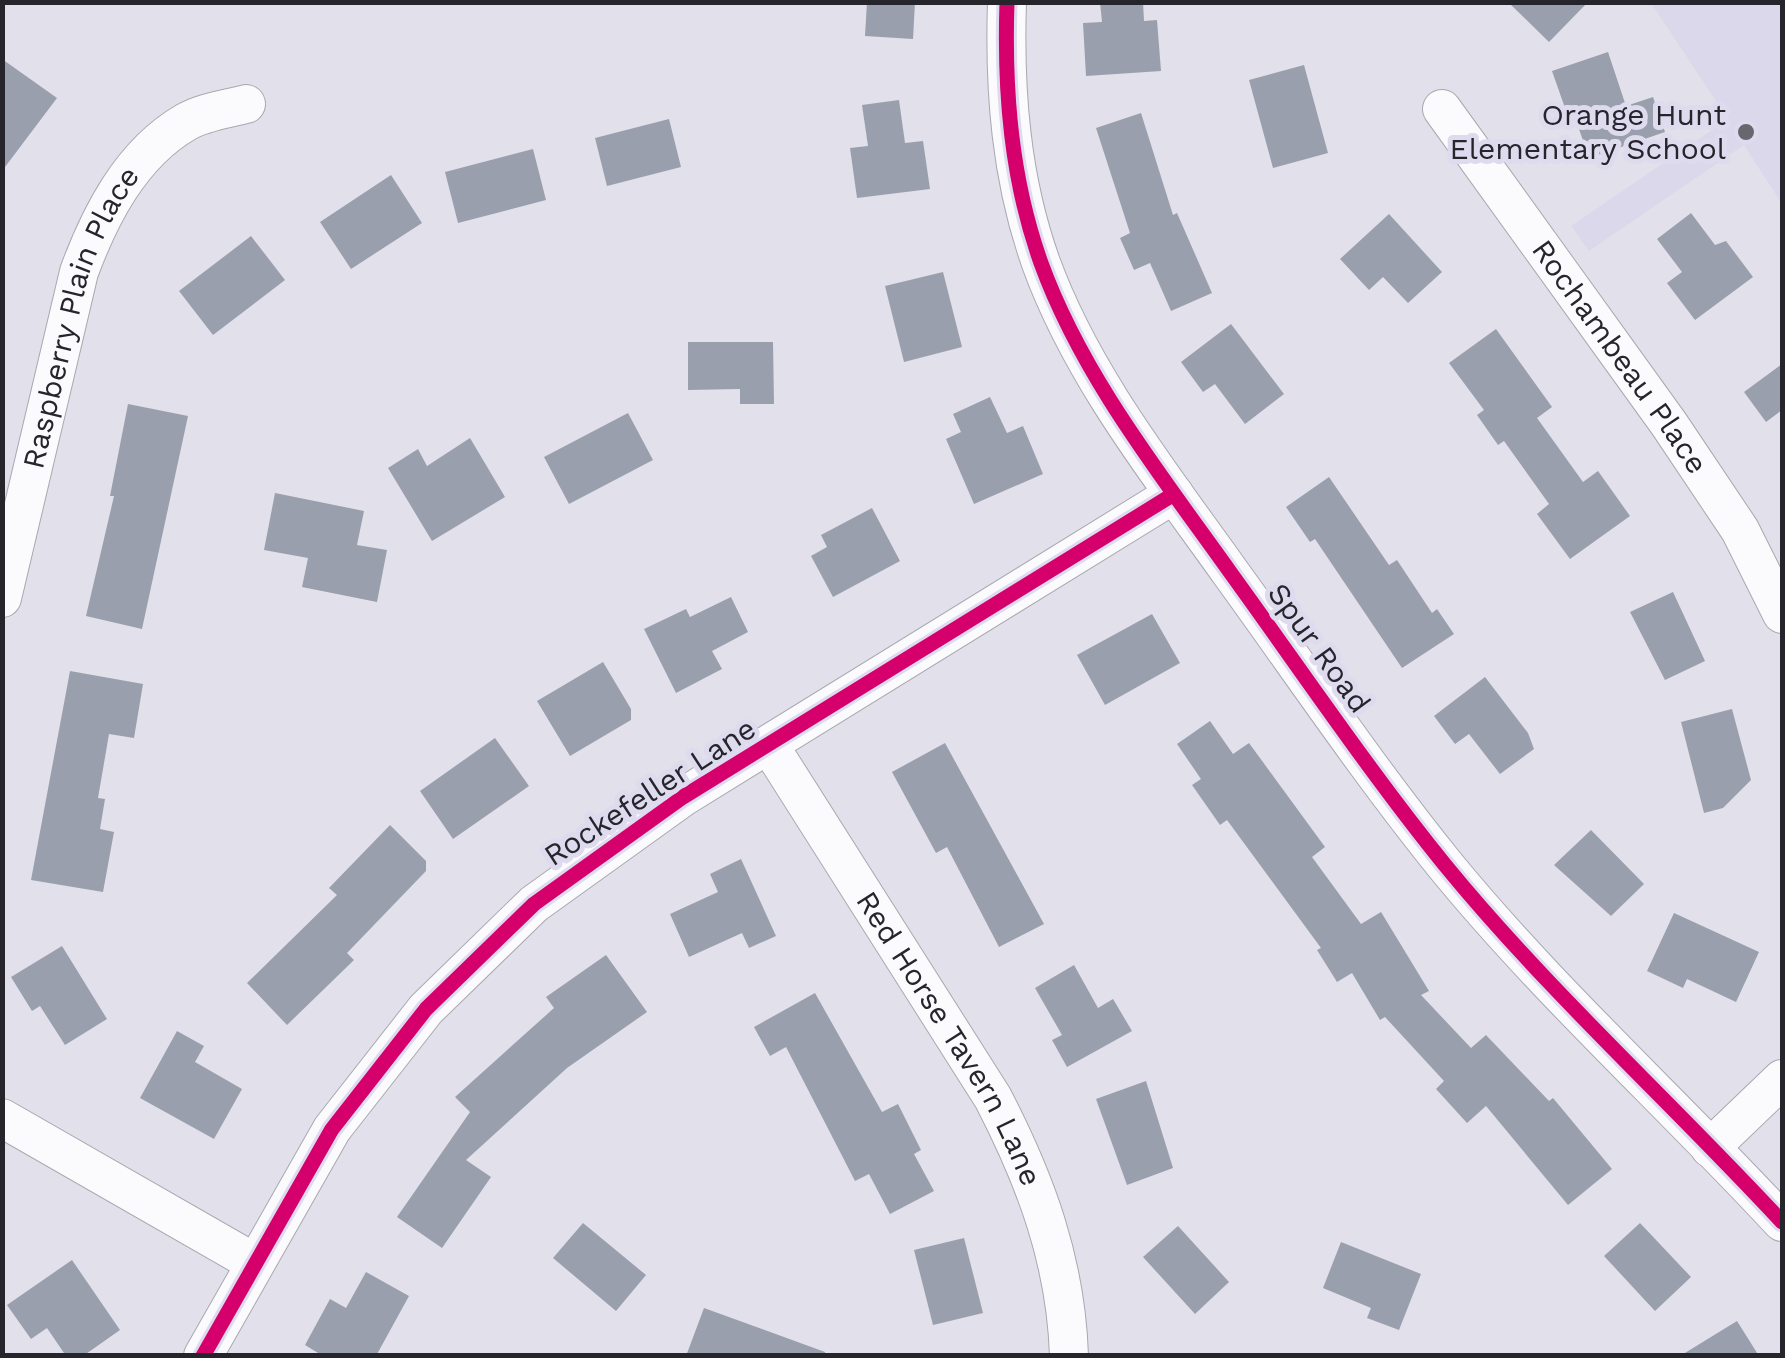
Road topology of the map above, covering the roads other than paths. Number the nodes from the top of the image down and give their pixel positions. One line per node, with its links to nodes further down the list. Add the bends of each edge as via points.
1 (1007, 2): 4 (street, Spur Road, via 1010,132 1042,264 1105,391)
2 (246, 104): 5 (street, Raspberry Plain Place, via 189,120 152,146 97,224)
3 (1442, 109): 6 (street, Rochambeau Place, via 1669,424 1740,530)
4 (1174, 494): 7 (street, Rockefeller Lane); 10 (street, Spur Road, via 1446,866)
5 (2, 598)
6 (1782, 614)
7 (770, 746): 12 (street, Rockefeller Lane, via 604,849 476,956 332,1129); 14 (street, Red Horse Tavern Lane, via 1023,1156 1064,1285)
8 (1782, 1080): 10 (street)
9 (2, 1118): 12 (street)
10 (1710, 1148): 11 (street, Spur Road)
11 (1782, 1222)
12 (255, 1263): 13 (street, Rockefeller Lane)
13 (204, 1356)
14 (1069, 1356)

